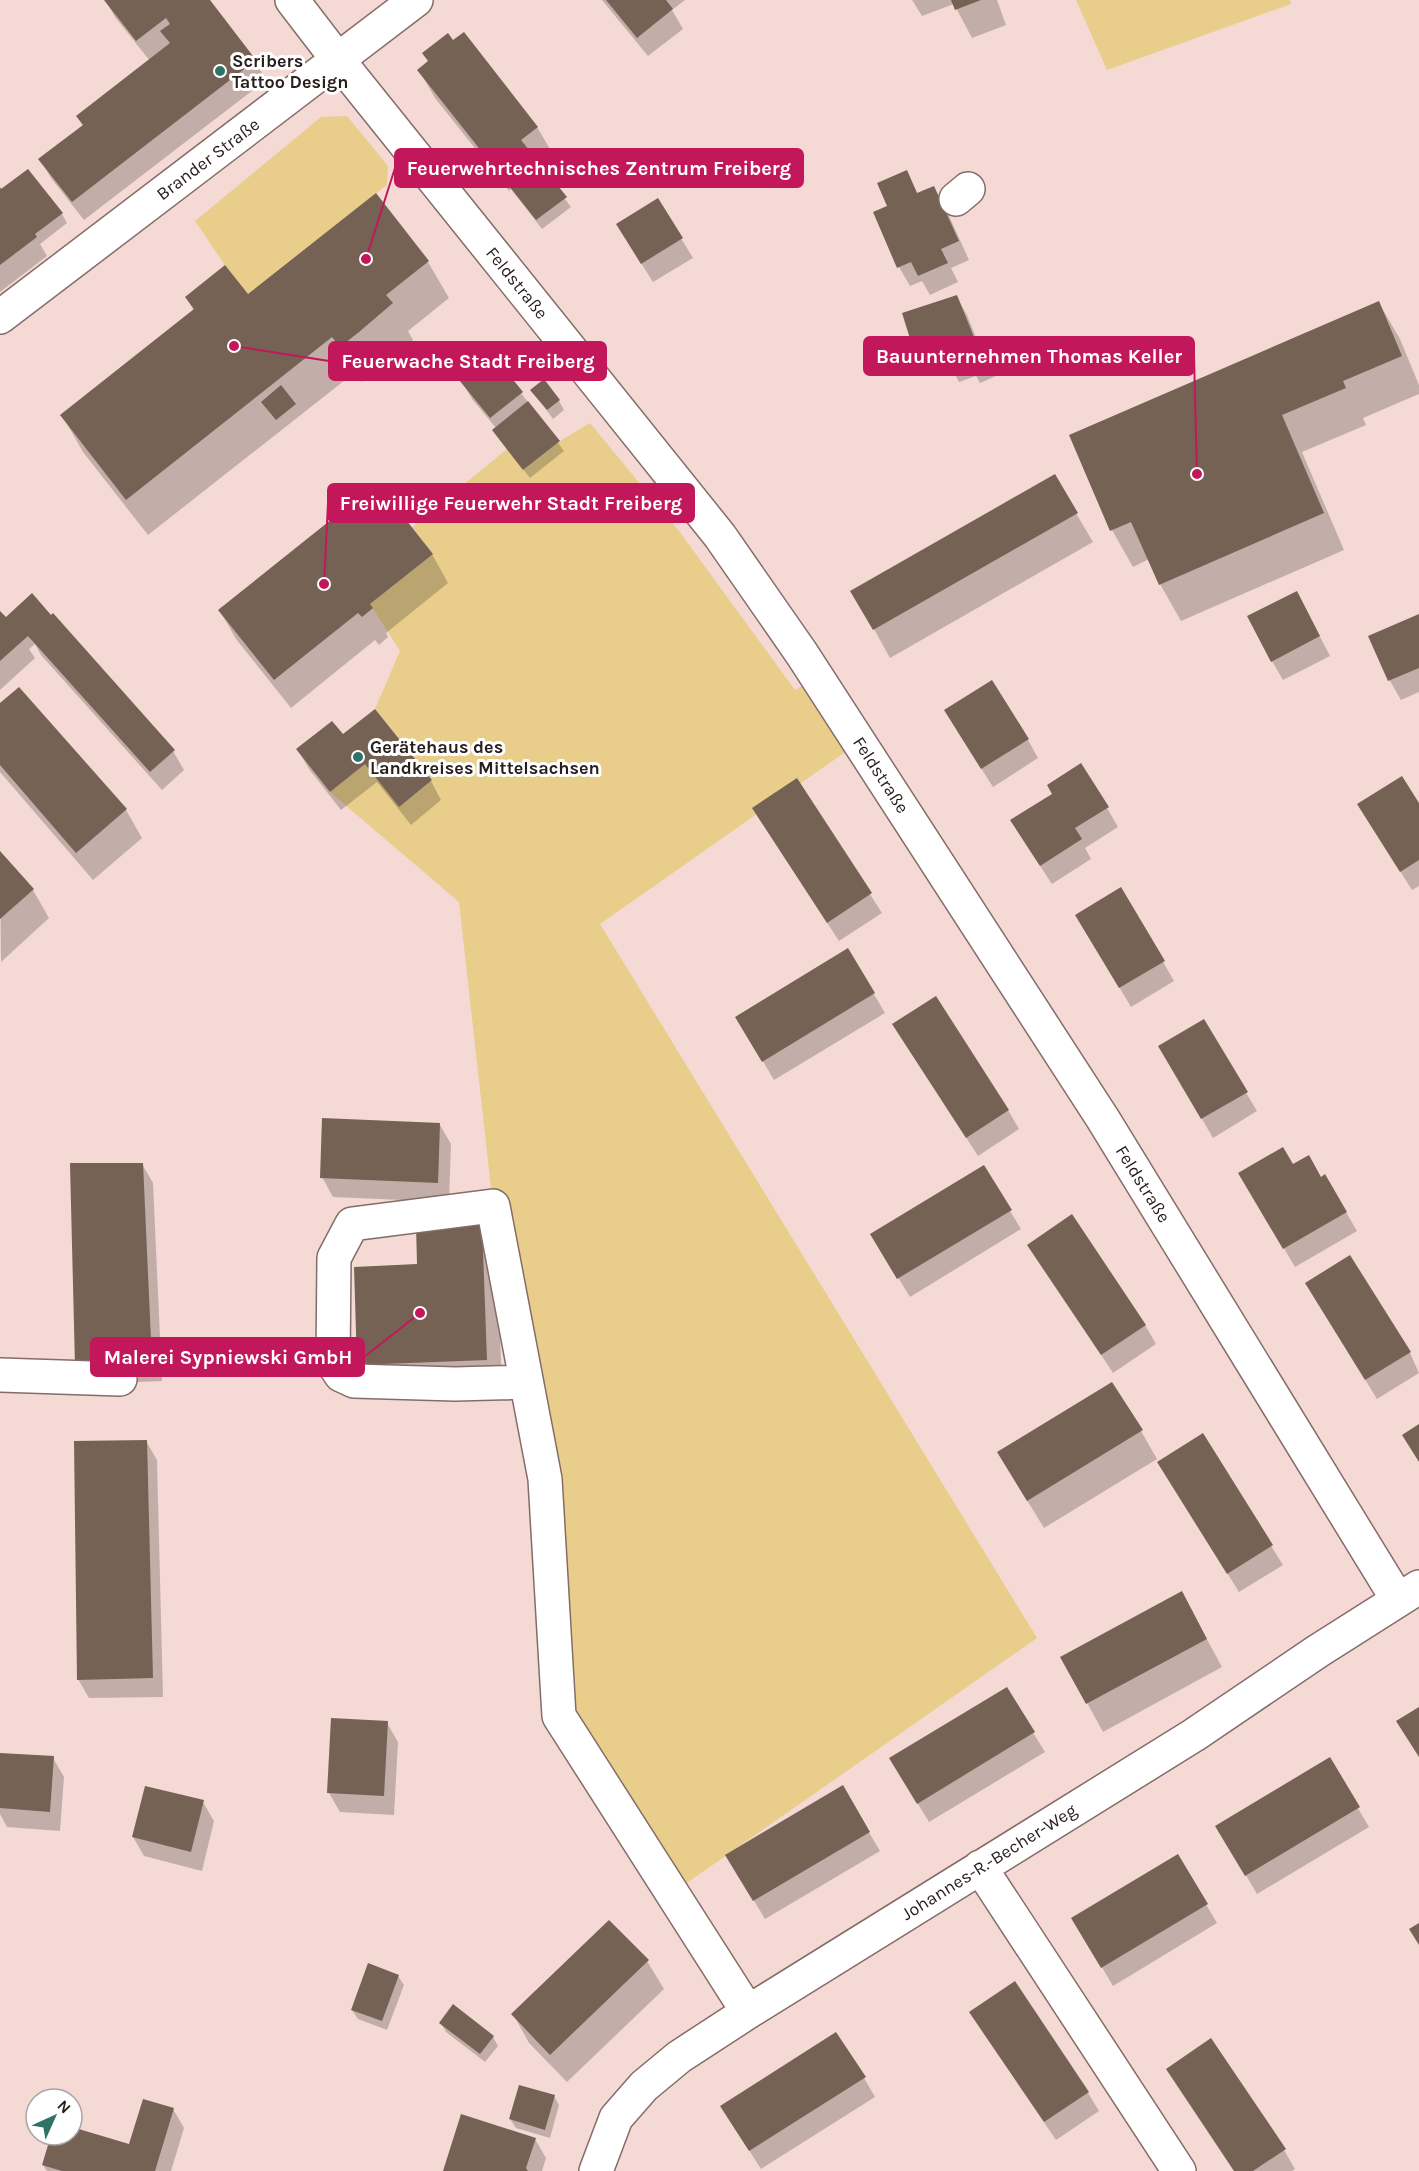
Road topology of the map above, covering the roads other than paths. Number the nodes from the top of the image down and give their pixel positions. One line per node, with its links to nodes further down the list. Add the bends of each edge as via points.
1 (292, 0): 3 (street, Feldstraße)
2 (416, 0): 3 (street, Brander Straße)
3 (338, 60): 4 (street, Brander Straße); 8 (street, Feldstraße, via 720,536 802,654)
4 (0, 317)
5 (0, 1375): 6 (street)
6 (120, 1379)
7 (526, 1382): 7 (street, via 493,1206 352,1224 334,1258 333,1364 340,1375 365,1382); 10 (street, via 545,1479 559,1716)
8 (1408, 1593): 9 (street, Johannes-R.-Becher-Weg, via 1194,1735)
9 (980, 1867): 10 (street, Johannes-R.-Becher-Weg); 12 (street)
10 (748, 2012): 11 (street, Johannes-R.-Becher-Weg, via 679,2057 644,2086 615,2118)
11 (596, 2171)
12 (1179, 2171)

